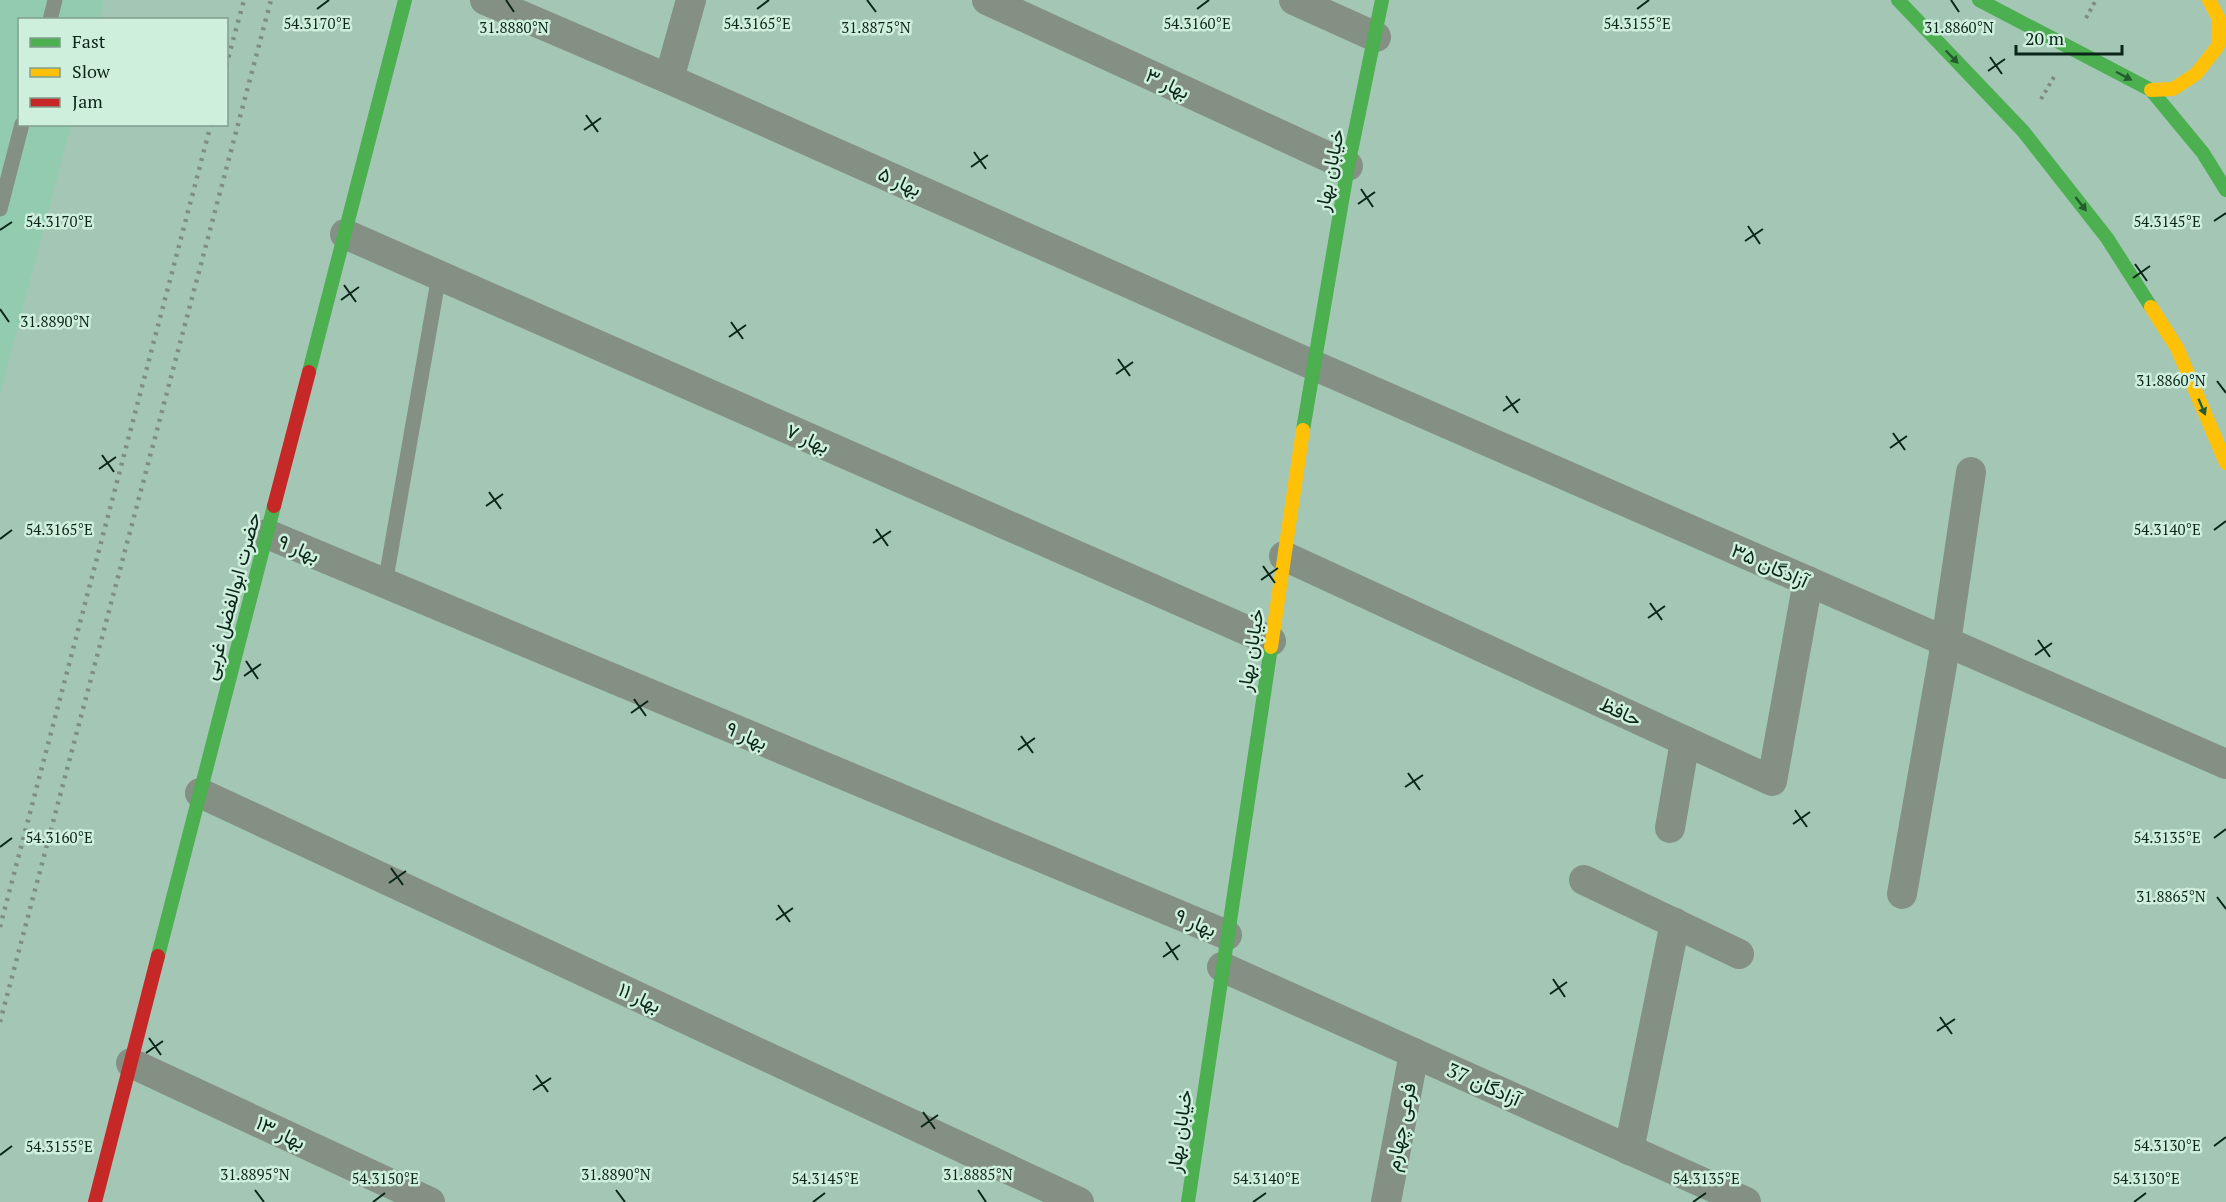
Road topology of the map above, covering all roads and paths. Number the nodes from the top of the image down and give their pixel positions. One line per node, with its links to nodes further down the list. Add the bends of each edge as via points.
1 (55, 0): 11 (lane)
2 (405, 0): 19 (street, حضرت ابوالفضل غربی)
3 (485, 0): 13 (street, بهار ۵)
4 (691, 0): 13 (street)
5 (987, 0): 16 (street, بهار ۳)
6 (1294, 0): 12 (street)
7 (1382, 0): 12 (street, خیابان بهار)
8 (1898, 0): 22 (street, one-way to 22, via 2023,131 2108,238 2177,348)
9 (1979, 0): 14 (street, one-way to 14)
10 (2209, 0): 14 (street, via 2218,20 2218,46 2196,74 2173,89)
11 (50, 18)
12 (1376, 37): 16 (street, خیابان بهار)
13 (669, 79): 21 (street, بهار ۵)
14 (2151, 90): 17 (street, via 2203,153)
15 (21, 126): 18 (lane)
16 (1348, 166): 21 (street, خیابان بهار)
17 (2226, 190)
18 (0, 209)
19 (345, 234): 20 (street, بهار ۷); 24 (street, حضرت ابوالفضل غربی)
20 (439, 275): 27 (lane); 28 (street, بهار ۷)
21 (1313, 365): 25 (street, خیابان بهار); 26 (street, آزادگان ۳۵)
22 (2226, 463)
23 (1971, 472): 29 (street)
24 (267, 534): 27 (street, بهار ۹); 32 (street, حضرت ابوالفضل غربی)
25 (1284, 556): 28 (street, خیابان بهار); 30 (street, حافظ)
26 (1808, 581): 29 (street, آزادگان ۳۵); 30 (street, حافظ, via 1772,781)
27 (385, 584): 37 (street, بهار ۹)
28 (1271, 641): 37 (street, خیابان بهار)
29 (1946, 642): 31 (street, آزادگان ۳۵); 35 (street)
30 (1685, 741): 33 (street)
31 (2226, 764)
32 (200, 793): 41 (street, حضرت ابوالفضل غربی); 45 (street, بهار ۱۱)
33 (1670, 828)
34 (1584, 880): 36 (street)
35 (1902, 894)
36 (1675, 923): 38 (street); 42 (street)
37 (1227, 935): 39 (street, خیابان بهار)
38 (1739, 954)
39 (1222, 967): 40 (street, آزادگان 37); 46 (street, خیابان بهار)
40 (1414, 1053): 42 (street, آزادگان 37); 47 (street, فرعی چهارم)
41 (131, 1063): 43 (street, حضرت ابوالفضل غربی); 44 (street, بهار ۱۳)
42 (1629, 1150): 48 (street, آزادگان 37)
43 (95, 1202)
44 (430, 1202)
45 (1079, 1202)
46 (1188, 1202)
47 (1386, 1202)
48 (1746, 1202)

